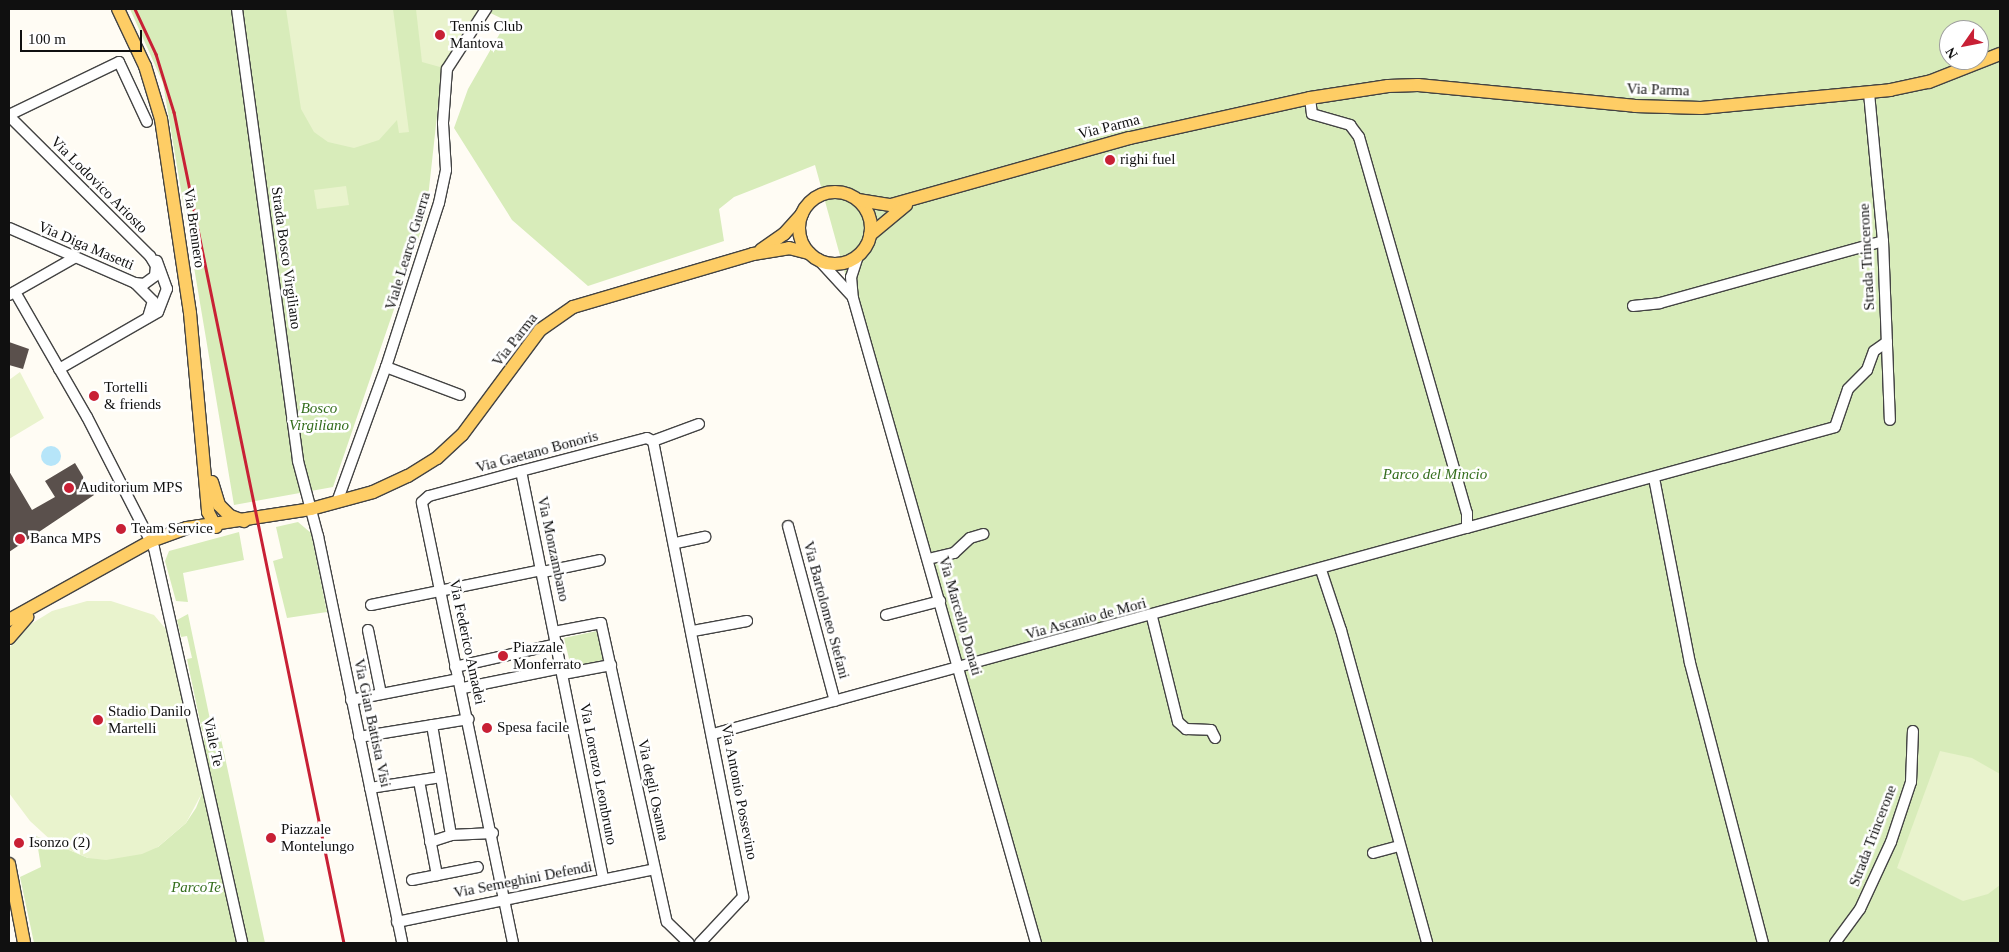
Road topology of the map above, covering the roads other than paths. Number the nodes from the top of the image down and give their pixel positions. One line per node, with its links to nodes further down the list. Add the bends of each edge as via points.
1 (118, 9): 33 (main road, Via Brennero, via 145,66 161,119 190,314)
2 (238, 9): 39 (street, Strada Bosco Virgiliano, via 298,461)
3 (486, 9): 27 (street, Viale Learco Guerra, via 448,69 443,123 446,170 440,203)
4 (2000, 54): 5 (main road, Via Parma, via 1929,82)
5 (1869, 93): 6 (main road, Via Parma, via 1663,108 1418,85); 14 (street, Strada Trincerone)
6 (1310, 98): 9 (main road, Via Parma, via 1130,138); 44 (street, via 1312,114 1350,125 1359,137 1467,514)
7 (9, 115): 8 (street, via 119,62); 16 (street, Via Lodovico Ariosto)
8 (147, 122)
9 (919, 198): 10 (main road, Via Parma, via 883,206); 13 (main road, Via Parma, via 889,216)
10 (858, 200): 11 (main road, via 841,193 828,193 814,200); 13 (main road, via 870,221)
11 (802, 214): 15 (main road, Via Parma, via 784,234); 17 (main road, via 800,235)
12 (9, 228): 19 (street, Via Diga Masetti)
13 (870, 236): 18 (main road)
14 (1882, 241): 24 (street, via 1660,302); 26 (street, Strada Trincerone)
15 (753, 254): 17 (main road, Via Parma, via 789,248); 37 (main road, Via Parma, via 586,301 560,313 540,330 478,417 449,448 394,484)
16 (150, 256): 20 (street, Via Lodovico Ariosto, via 156,266); 25 (street, via 163,270 167,289 158,312)
17 (814, 256): 18 (main road, via 837,264); 23 (street, Via Marcello Donati)
18 (858, 256): 23 (street, Via Marcello Donati, via 851,277)
19 (74, 258): 21 (street, Via Diga Masetti); 22 (street)
20 (152, 280): 21 (street, Via Diga Masetti, via 144,284)
21 (135, 283): 25 (street, via 153,301 152,312)
22 (12, 293): 28 (street, Viale Te)
23 (853, 298): 50 (street, Via Marcello Donati)
24 (1633, 306)
25 (141, 322): 28 (street)
26 (1887, 342): 30 (street, Strada Trincerone); 35 (street, Via Ascanio de Mori, via 1874,351 1867,370 1848,389 1835,427)
27 (386, 367): 29 (street); 37 (street, Viale Learco Guerra)
28 (59, 369): 48 (street, Viale Te)
29 (460, 395)
30 (1890, 420)
31 (699, 424): 32 (street, Via Gaetano Bonoris)
32 (653, 441): 34 (street, Via Gaetano Bonoris, via 647,438); 47 (street, Via Antonio Possevino)
33 (206, 460): 38 (main road, Via Brennero); 42 (main road, Via Brennero, via 208,512); 43 (main road, Via Brennero, via 202,510)
34 (521, 471): 36 (street, Via Gaetano Bonoris); 52 (street, Via Monzambano)
35 (1654, 478): 44 (street, Via Ascanio de Mori); 106 (street, via 1690,663)
36 (429, 496): 53 (street, Via Federico Amadei, via 422,502)
37 (337, 502): 39 (main road, Via Parma)
38 (219, 505): 40 (main road, via 234,519); 42 (main road, Via Brennero)
39 (310, 509): 40 (main road, Via Parma); 73 (street, Via Gian Battista Visi)
40 (246, 522): 42 (main road, Via Parma)
41 (788, 526): 74 (street, Via Bartolomeo Stefani)
42 (216, 527): 43 (main road); 48 (main road)
43 (187, 528): 48 (main road)
44 (1467, 528): 51 (street, Via Ascanio de Mori)
45 (983, 534): 50 (street, via 970,538 954,553)
46 (705, 537): 47 (street)
47 (676, 543): 63 (street, Via Antonio Possevino)
48 (153, 544): 57 (main road); 59 (main road); 99 (street, Viale Te)
49 (600, 560): 52 (street)
50 (928, 560): 54 (street, Via Marcello Donati)
51 (1321, 570): 58 (street, Via Ascanio de Mori); 87 (street, via 1341,630)
52 (543, 571): 53 (street); 64 (street, Via Monzambano)
53 (441, 591): 55 (street); 68 (street, Via Federico Amadei)
54 (940, 601): 56 (street); 69 (street, Via Marcello Donati)
55 (371, 604)
56 (886, 615)
57 (27, 617): 61 (main road); 65 (main road)
58 (1152, 617): 69 (street, Via Ascanio de Mori); 80 (street, via 1178,722 1186,729 1211,730)
59 (9, 620)
60 (747, 621): 63 (street)
61 (9, 627)
62 (368, 630): 72 (street)
63 (693, 631): 78 (street, Via Antonio Possevino)
64 (554, 632): 66 (street, Via Monzambano); 67 (street, Via degli Osanna, via 602,623)
65 (9, 638)
66 (556, 644): 68 (street); 70 (street, Via Lorenzo Leonbruno)
67 (611, 665): 70 (street); 91 (street, Via degli Osanna)
68 (455, 667): 71 (street, Via Federico Amadei)
69 (960, 668): 74 (street, Via Ascanio de Mori); 104 (street, Via Marcello Donati)
70 (562, 671): 71 (street); 94 (street, Via Lorenzo Leonbruno)
71 (461, 684): 72 (street); 75 (street, Via Federico Amadei)
72 (381, 694): 73 (street)
73 (351, 700): 79 (street, Via Gian Battista Visi)
74 (834, 701): 78 (street, Via Ascanio de Mori)
75 (469, 719): 76 (street); 84 (street, Via Federico Amadei)
76 (432, 725): 79 (street); 81 (street)
77 (1913, 731): 107 (street, Strada Trincerone, via 1911,782 1890,842 1860,909)
78 (713, 734): 103 (street, Via Antonio Possevino, via 743,897)
79 (359, 737): 83 (street, Via Gian Battista Visi)
80 (1215, 738)
81 (441, 777): 82 (street); 85 (street)
82 (418, 781): 83 (street); 86 (street)
83 (370, 788): 97 (street, Via Gian Battista Visi)
84 (493, 833): 85 (street); 96 (street, Via Federico Amadei)
85 (452, 835): 86 (street)
86 (430, 842): 92 (street)
87 (1399, 846): 88 (street); 105 (street)
88 (1373, 853)
89 (9, 864): 95 (main road)
90 (478, 867): 92 (street)
91 (655, 869): 94 (street, Via Semeghini Defendi); 102 (street, Via degli Osanna, via 667,922)
92 (436, 875): 93 (street)
93 (412, 880)
94 (603, 880): 96 (street, Via Semeghini Defendi)
95 (12, 898): 98 (main road)
96 (506, 898): 97 (street, Via Semeghini Defendi); 101 (street, Via Federico Amadei, via 504,908)
97 (397, 922): 100 (street, Via Gian Battista Visi)
98 (24, 943)
99 (242, 943)
100 (402, 943)
101 (513, 943)
102 (689, 943)
103 (700, 943)
104 (1036, 943)
105 (1427, 943)
106 (1764, 943)
107 (1835, 943)

